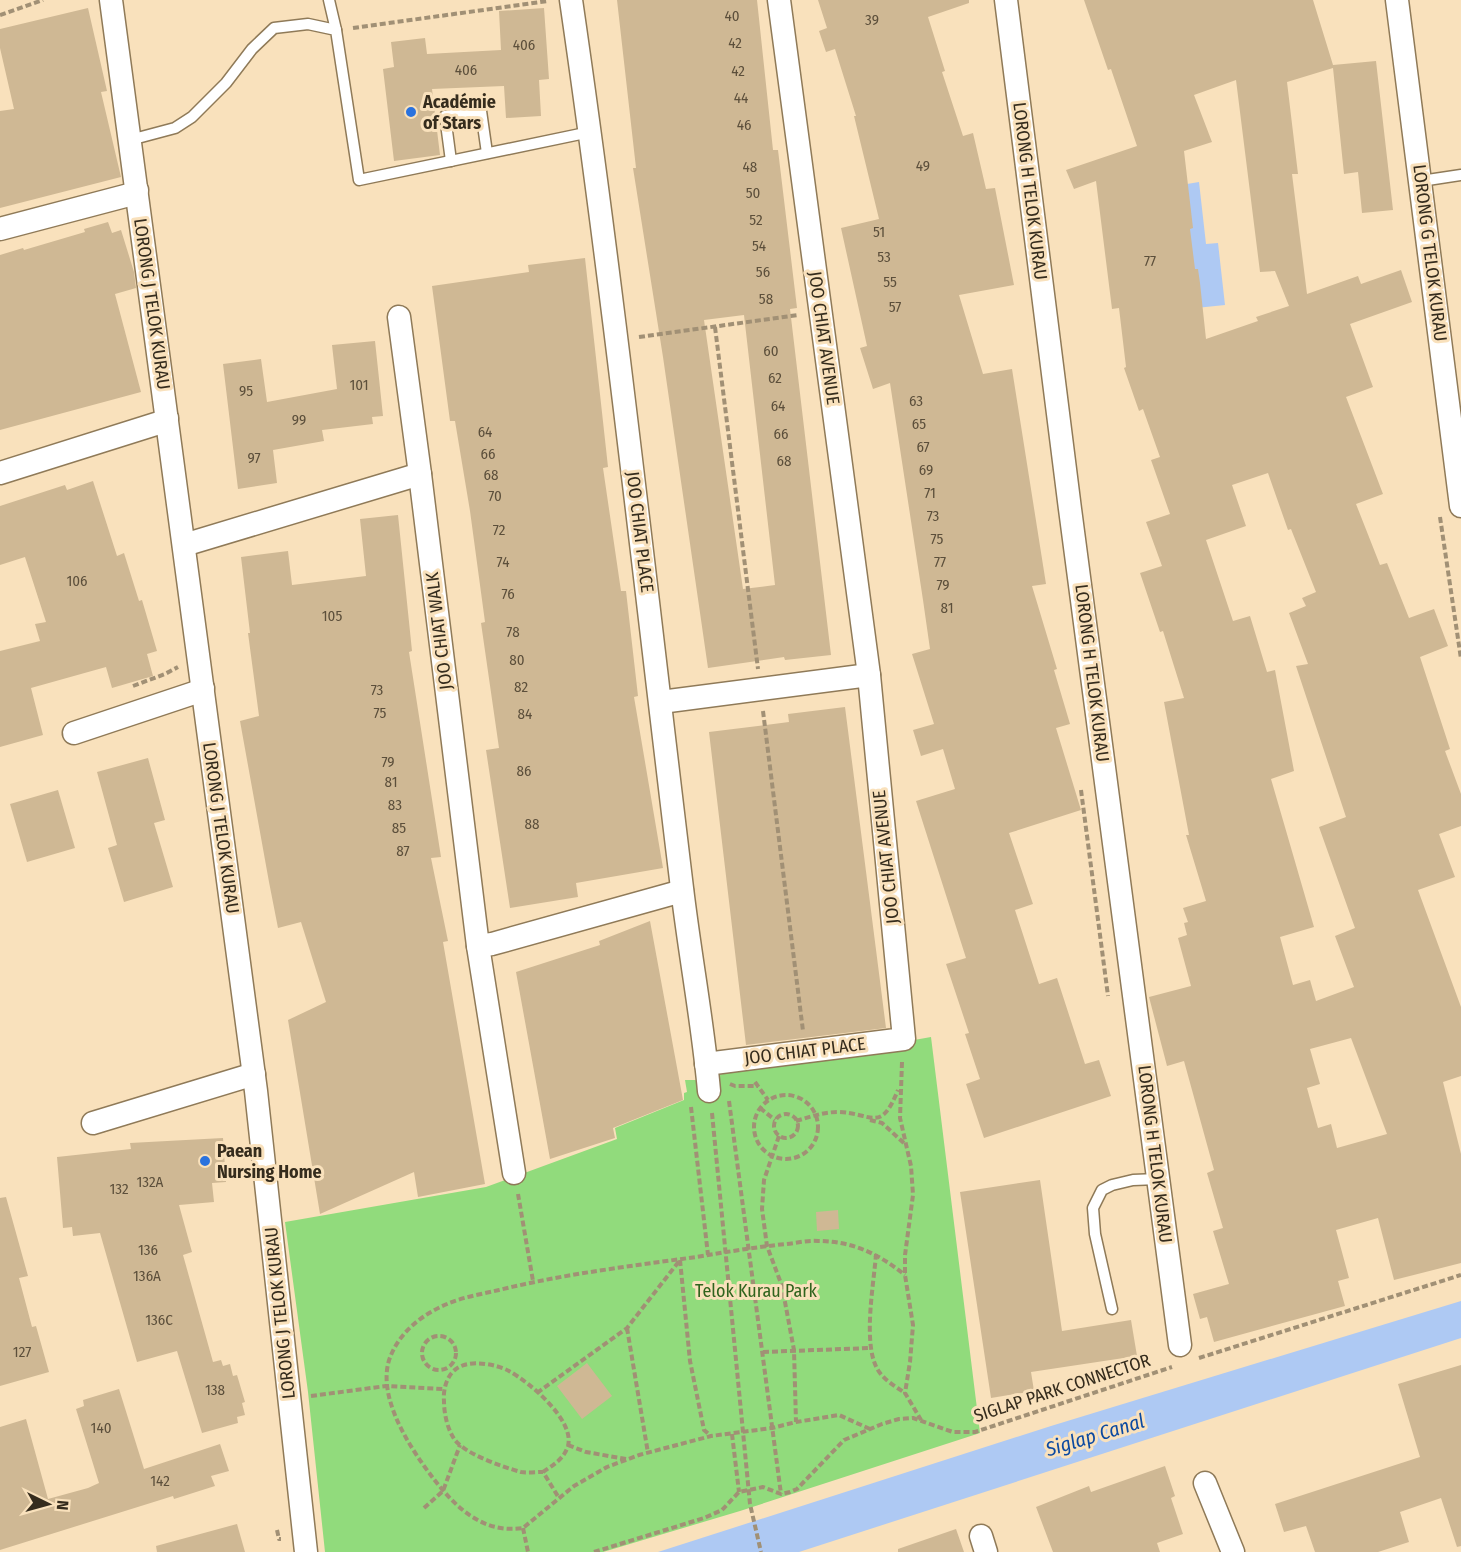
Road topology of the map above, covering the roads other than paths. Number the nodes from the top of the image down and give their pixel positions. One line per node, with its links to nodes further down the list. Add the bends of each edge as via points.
1 (111, 0): 9 (street, LORONG J TELOK KURAU)
2 (329, 0): 7 (lane)
3 (779, 0): 23 (street, JOO CHIAT AVENUE)
4 (1006, 0): 33 (street, LORONG H TELOK KURAU)
5 (1397, 0): 13 (street, LORONG G TELOK KURAU)
6 (561, 1): 8 (street, JOO CHIAT PLACE)
7 (336, 30): 9 (lane, via 308,24 274,28 192,117 175,128); 11 (lane, via 359,180)
8 (590, 132): 10 (lane); 25 (street, JOO CHIAT PLACE)
9 (130, 140): 14 (street, LORONG J TELOK KURAU)
10 (487, 153): 11 (lane); 11 (lane, via 480,111 445,116)
11 (451, 161)
12 (1461, 175): 13 (lane)
13 (1421, 181): 18 (street, LORONG G TELOK KURAU)
14 (137, 190): 15 (street, LORONG J TELOK KURAU); 17 (street, LORONG J TELOK KURAU)
15 (0, 229)
16 (399, 317): 20 (street, JOO CHIAT WALK)
17 (167, 418): 19 (street); 22 (street, LORONG J TELOK KURAU)
18 (1457, 438): 21 (street, LORONG G TELOK KURAU)
19 (0, 472)
20 (420, 474): 22 (street); 28 (street, JOO CHIAT WALK)
21 (1461, 506)
22 (184, 545): 24 (street, LORONG J TELOK KURAU)
23 (868, 675): 25 (street); 29 (street, JOO CHIAT AVENUE)
24 (202, 688): 26 (street); 30 (street, LORONG J TELOK KURAU)
25 (661, 702): 27 (street, JOO CHIAT PLACE)
26 (74, 733)
27 (682, 891): 28 (street); 29 (street, JOO CHIAT PLACE, via 708,1076 806,1052)
28 (478, 946): 32 (street, JOO CHIAT WALK)
29 (904, 1039)
30 (254, 1074): 31 (street); 37 (street, LORONG J TELOK KURAU)
31 (93, 1123)
32 (514, 1173)
33 (1158, 1179): 34 (lane, via 1112,1185 1101,1190 1093,1208); 35 (street, LORONG H TELOK KURAU)
34 (1112, 1309)
35 (1185, 1356)
36 (1205, 1483): 38 (street)
37 (306, 1552)
38 (1233, 1552)

